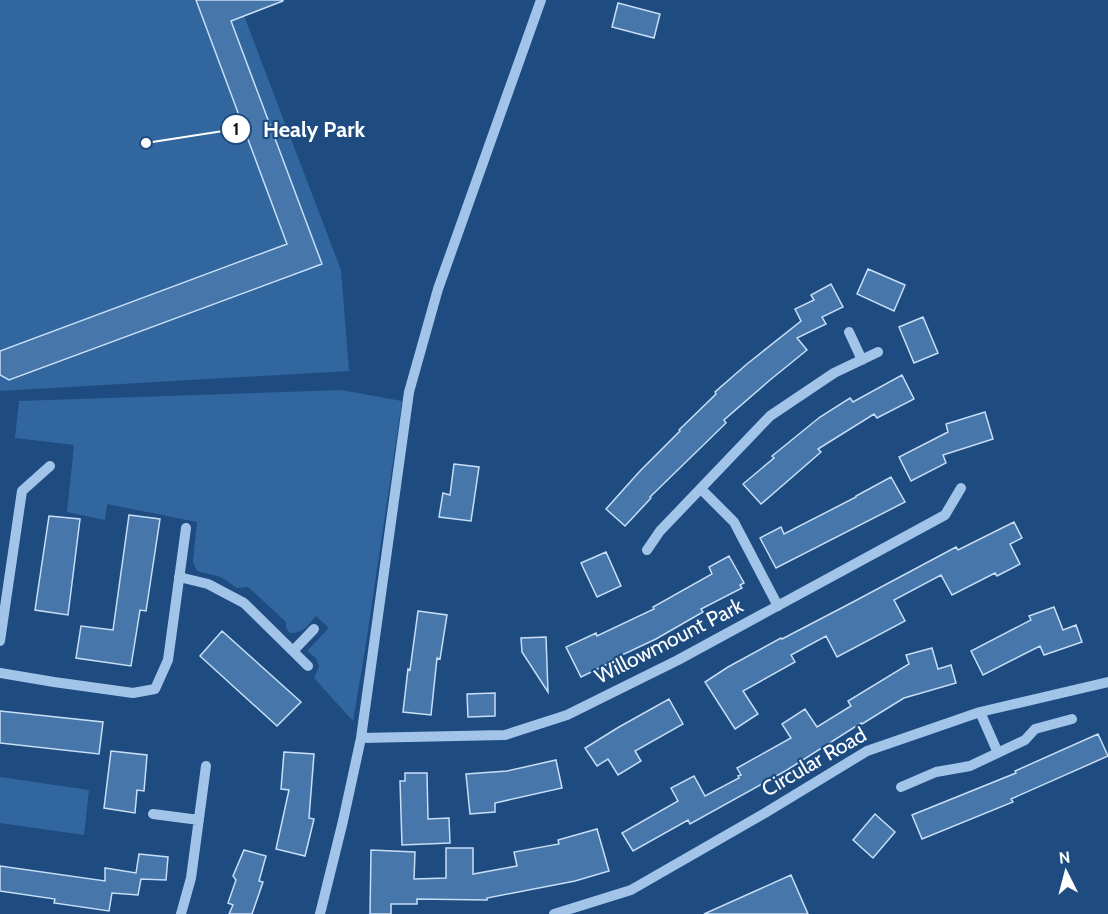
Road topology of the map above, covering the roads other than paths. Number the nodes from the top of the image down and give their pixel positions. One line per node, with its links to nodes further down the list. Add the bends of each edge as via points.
1 (541, 0): 21 (street, via 438,290 409,392)
2 (849, 332): 4 (street)
3 (878, 352): 4 (street)
4 (862, 360): 7 (street, via 834,373 770,416)
5 (50, 466): 10 (street, via 22,491)
6 (961, 488): 12 (street, Willowmount Park, via 945,515)
7 (701, 489): 9 (street); 12 (street, via 734,522)
8 (186, 528): 11 (street)
9 (647, 550)
10 (5, 569): 14 (street)
11 (179, 577): 15 (street, via 208,584 244,603); 17 (street, via 168,660 154,689 133,693)
12 (778, 606): 21 (street, Willowmount Park, via 567,715 505,735)
13 (314, 629): 15 (street)
14 (0, 641)
15 (293, 651): 16 (street)
16 (308, 666)
17 (0, 673)
18 (1108, 682): 19 (street, Circular Road)
19 (980, 712): 22 (street); 29 (street, Circular Road, via 867,750 631,890)
20 (1072, 719): 22 (street, via 1035,729 1025,740)
21 (361, 738): 28 (street)
22 (998, 753): 24 (street, via 970,766 936,772)
23 (206, 766): 26 (street)
24 (901, 787)
25 (153, 814): 26 (street)
26 (199, 820): 27 (street, via 191,878)
27 (181, 914)
28 (320, 914)
29 (554, 914)

